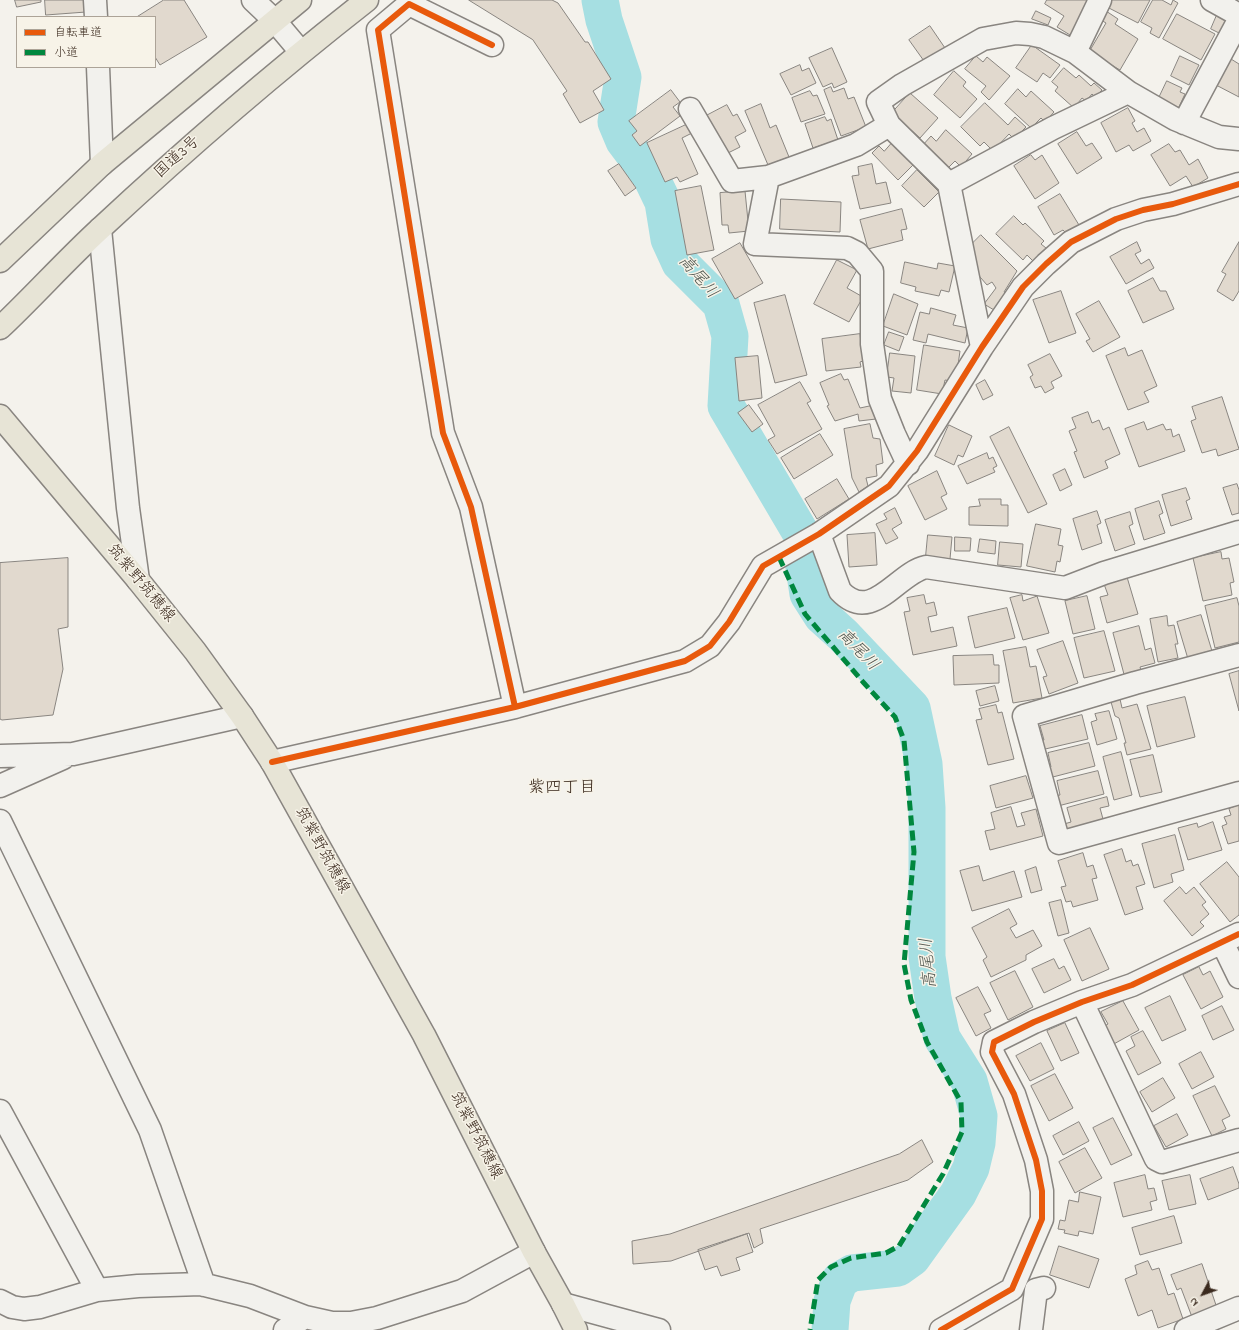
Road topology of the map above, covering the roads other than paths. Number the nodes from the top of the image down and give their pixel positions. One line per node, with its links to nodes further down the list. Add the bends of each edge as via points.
1 (95, 0): 8 (street)
2 (253, 0): 9 (street)
3 (300, 0): 9 (main road)
4 (367, 0): 12 (main road, 国道3号)
5 (1100, 0): 13 (street)
6 (1212, 0): 7 (street)
7 (1239, 15)
8 (96, 16)
9 (274, 20): 12 (street); 20 (main road)
10 (1239, 20): 17 (street)
11 (492, 45): 34 (street, via 409,4 378,30 443,433 471,507)
12 (301, 52): 24 (main road, 国道3号, via 215,124)
13 (1074, 52): 15 (street); 18 (street, via 1044,37 1030,34 1016,33 983,39 902,85 878,102)
14 (98, 68): 20 (street)
15 (1128, 92): 17 (street); 22 (street, via 1053,128)
16 (690, 109): 21 (street, via 732,181)
17 (1184, 123): 19 (street, via 1219,137)
18 (890, 125): 21 (street, via 856,145); 22 (street)
19 (1239, 139)
20 (102, 164): 25 (main road)
21 (768, 177): 29 (street, via 755,244 847,248 857,253 872,271 872,344 880,399)
22 (949, 184): 27 (street)
23 (1239, 184): 27 (street, via 1173,204 1142,210 1116,219 1071,242 1023,287)
24 (100, 229): 26 (main road, 国道3号); 32 (street, via 128,508)
25 (0, 261)
26 (0, 328)
27 (982, 348): 29 (street)
28 (0, 416): 32 (main road, 筑紫野筑穂線)
29 (908, 464): 31 (street, via 889,486)
30 (1239, 532): 31 (street, via 1104,573 1065,588 926,568 917,570 881,597 865,602 847,598 840,591)
31 (819, 534): 34 (street, via 762,566 728,622 710,646 685,661)
32 (138, 580): 35 (main road, 筑紫野筑穂線, via 195,651)
33 (1239, 655): 40 (street, via 1024,716 1059,843)
34 (515, 707): 38 (street)
35 (242, 716): 36 (street); 38 (main road, 筑紫野筑穂線)
36 (73, 754): 37 (street); 39 (street)
37 (0, 756)
38 (272, 762): 47 (main road, 筑紫野筑穂線, via 424,1035)
39 (0, 786)
40 (1239, 793)
41 (0, 821): 48 (street, via 150,1130)
42 (1231, 938): 43 (street); 44 (street, via 1132,985)
43 (1239, 977)
44 (1082, 1002): 46 (street, via 1156,1159 1162,1162); 50 (street, via 994,1042 992,1052 1014,1094 1036,1160 1042,1191 1042,1219)
45 (0, 1111): 51 (street)
46 (1239, 1140)
47 (534, 1252): 53 (main road, 筑紫野筑穂線); 56 (street, via 462,1291)
48 (204, 1285): 51 (street, via 138,1286); 55 (street, via 250,1296)
49 (1044, 1288): 62 (street, via 1036,1290)
50 (1012, 1289): 60 (street); 61 (street, via 1024,1315)
51 (97, 1290): 52 (street, via 40,1307 24,1309)
52 (0, 1301)
53 (563, 1304): 58 (main road, 筑紫野筑穂線); 59 (street)
54 (1239, 1308): 63 (street)
55 (305, 1317): 56 (street, via 332,1323); 57 (street)
56 (377, 1324)
57 (285, 1330)
58 (576, 1330)
59 (659, 1330)
60 (941, 1330)
61 (1026, 1330)
62 (1031, 1330)
63 (1186, 1330)

